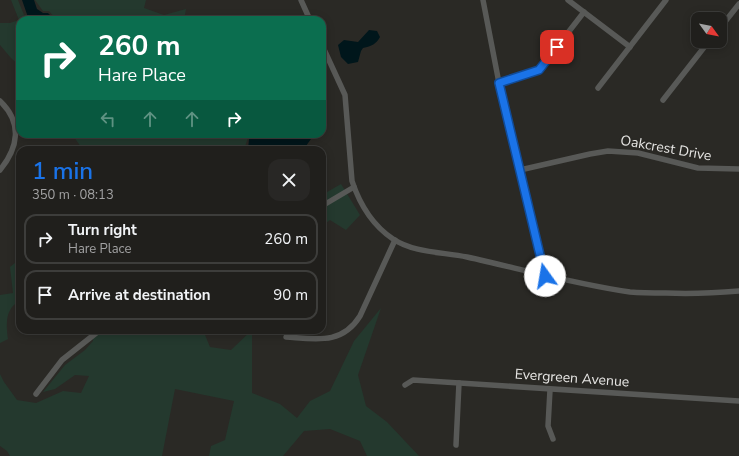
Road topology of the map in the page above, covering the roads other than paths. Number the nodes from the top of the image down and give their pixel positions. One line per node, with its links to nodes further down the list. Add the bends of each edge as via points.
1 (301, 0): 7 (street)
2 (483, 0): 12 (street)
3 (568, 0): 6 (street)
4 (665, 1): 9 (street)
5 (739, 4): 8 (street)
6 (584, 12): 9 (street); 12 (street, via 539,70)
7 (308, 16)
8 (727, 19)
9 (630, 47): 13 (street)
10 (704, 48): 14 (street)
11 (326, 54): 19 (street, via 345,95)
12 (499, 83): 18 (street)
13 (598, 88)
14 (663, 100)
15 (0, 101): 17 (street, via 13,122 16,133 10,157)
16 (739, 169): 18 (street, Oakcrest Drive, via 698,168 638,153 608,151)
17 (0, 170)
18 (520, 170): 22 (street)
19 (354, 187): 20 (street); 21 (street, via 371,220)
20 (326, 204)
21 (395, 240): 22 (street, via 413,248 461,256); 25 (street, via 354,325 341,334 326,339)
22 (545, 276): 23 (street, via 631,292 692,294)
23 (739, 291)
24 (95, 334): 29 (street, via 62,360)
25 (286, 337)
26 (458, 383): 27 (street, Evergreen Avenue, via 413,380); 28 (street, Evergreen Avenue); 32 (street)
27 (405, 385)
28 (550, 390): 30 (street, Evergreen Avenue); 31 (street, via 548,426)
29 (36, 394)
30 (739, 402)
31 (553, 439)
32 (456, 445)

